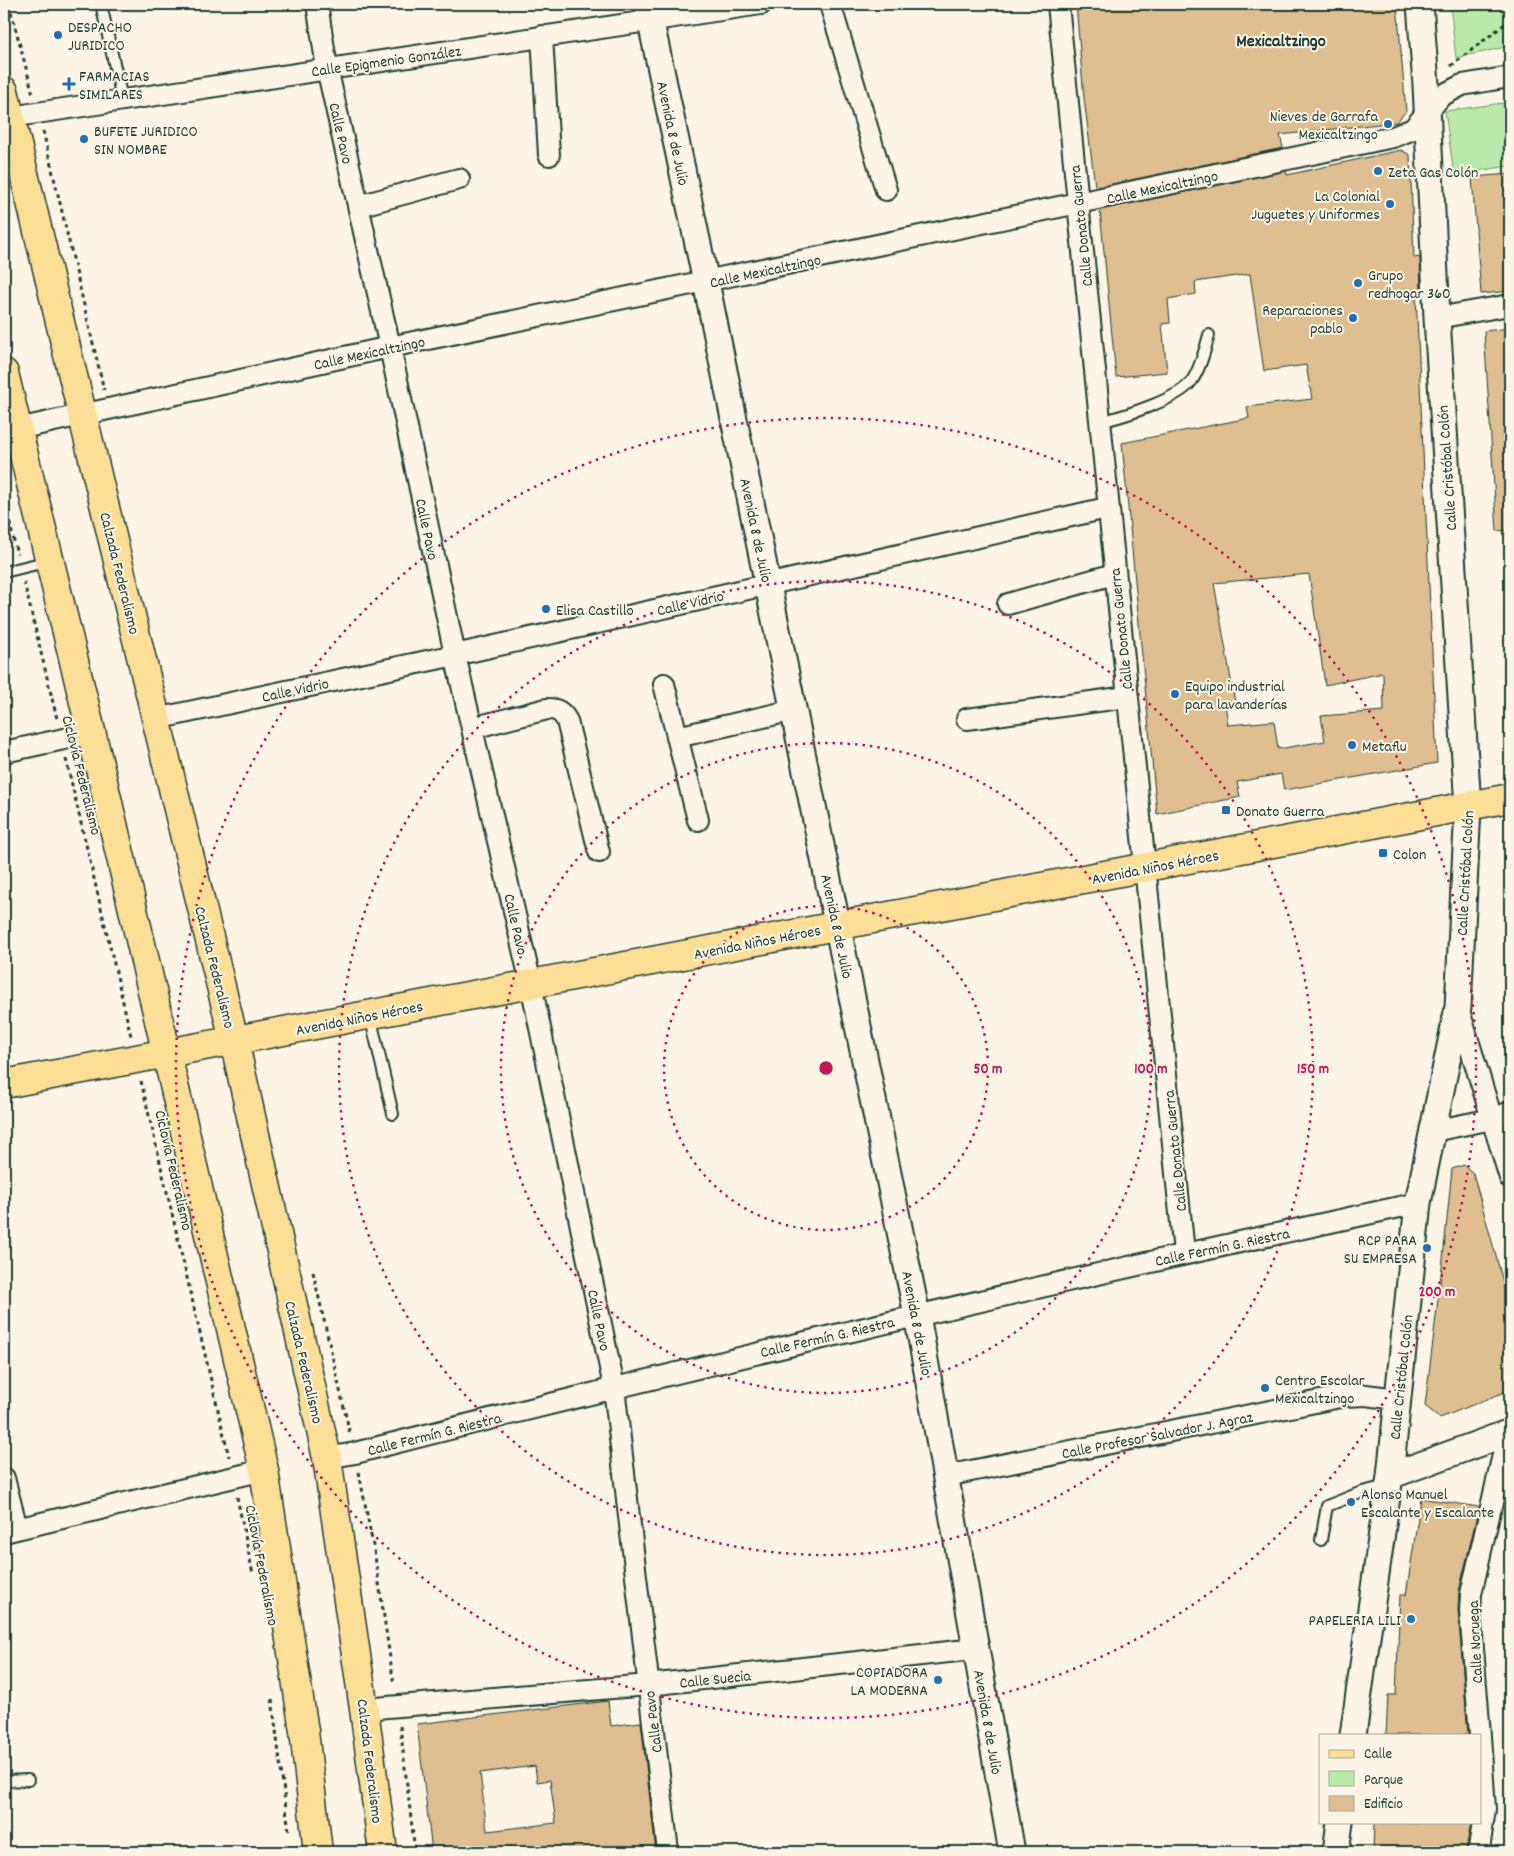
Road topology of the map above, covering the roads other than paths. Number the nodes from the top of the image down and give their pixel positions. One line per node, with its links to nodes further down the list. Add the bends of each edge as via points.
1 (101, 4): 11 (lane)
2 (317, 4): 9 (street, Calle Pavo)
3 (761, 4): 7 (street, Calle Epigmenio González)
4 (830, 4): 16 (street)
5 (1058, 4): 17 (street, Calle Donato Guerra)
6 (1420, 4): 13 (street, Calle Cristóbal Colón)
7 (648, 12): 8 (street, Calle Epigmenio González); 19 (street, Avenida 8 de Julio)
8 (542, 36): 9 (street, Calle Epigmenio González); 14 (street)
9 (327, 68): 11 (street, Calle Epigmenio González); 18 (street, Calle Pavo)
10 (1510, 77): 13 (street, Calle Mexicaltzingo, via 1462,85 1441,96)
11 (122, 99): 12 (street, Calle Epigmenio González)
12 (7, 104): 25 (main road, Calzada Federalismo)
13 (1427, 114): 17 (street, Calle Mexicaltzingo, via 1412,129 1393,137); 21 (street, Calle Cristóbal Colón)
14 (550, 154)
15 (459, 179): 18 (street)
16 (886, 190)
17 (1078, 204): 19 (street, Calle Mexicaltzingo); 26 (street, Calle Donato Guerra)
18 (358, 206): 23 (street, Calle Pavo)
19 (706, 282): 23 (street, Calle Mexicaltzingo); 32 (street, Avenida 8 de Julio)
20 (1510, 305): 21 (street)
21 (1437, 318): 45 (street, Calle Cristóbal Colón)
22 (1209, 335): 26 (lane, via 1199,368 1184,390)
23 (390, 348): 25 (street, Calle Mexicaltzingo); 34 (street, Calle Pavo)
24 (4, 373): 27 (main road)
25 (82, 414): 27 (street, Calle Mexicaltzingo); 38 (main road, Calzada Federalismo)
26 (1099, 422): 28 (street, Calle Donato Guerra)
27 (11, 431): 29 (main road)
28 (1108, 508): 31 (street, Calle Donato Guerra); 32 (street, Calle Vidrio)
29 (50, 561): 30 (lane); 41 (main road)
30 (4, 572)
31 (1114, 574): 33 (street); 36 (street, Calle Donato Guerra)
32 (768, 584): 34 (street, Calle Vidrio); 37 (street, Avenida 8 de Julio)
33 (1008, 604)
34 (455, 655): 38 (street, Calle Vidrio); 40 (street, Calle Pavo)
35 (664, 684): 42 (street)
36 (1127, 697): 39 (street); 48 (street, Calle Donato Guerra)
37 (794, 710): 42 (street); 49 (street, Avenida 8 de Julio)
38 (156, 719): 53 (main road, Calzada Federalismo)
39 (966, 719)
40 (472, 728): 47 (street, via 547,709 563,713); 50 (street, Calle Pavo)
41 (92, 733): 43 (street); 54 (main road)
42 (677, 737): 46 (street)
43 (4, 752)
44 (1510, 798): 45 (main road, Avenida Niños Héroes)
45 (1468, 807): 48 (main road, Avenida Niños Héroes); 51 (street, Calle Cristóbal Colón)
46 (698, 820)
47 (599, 852)
48 (1145, 868): 49 (main road, Avenida Niños Héroes); 61 (street, Calle Donato Guerra)
49 (838, 926): 50 (main road, Avenida Niños Héroes); 62 (street, Avenida 8 de Julio)
50 (531, 984): 52 (main road, Avenida Niños Héroes); 63 (street, Calle Pavo)
51 (1458, 1007): 57 (street); 58 (street, Calle Cristóbal Colón)
52 (370, 1014): 53 (main road, Avenida Niños Héroes); 56 (lane)
53 (234, 1040): 54 (main road, Avenida Niños Héroes); 66 (main road, Calzada Federalismo)
54 (167, 1053): 55 (main road, Avenida Niños Héroes); 67 (main road)
55 (4, 1084)
56 (393, 1114)
57 (1501, 1116): 58 (street); 59 (street)
58 (1433, 1131): 60 (street, Calle Cristóbal Colón)
59 (1510, 1178)
60 (1418, 1203): 61 (street, Calle Fermín G. Riestra); 64 (street, Calle Cristóbal Colón)
61 (1184, 1253): 62 (street, Calle Fermín G. Riestra)
62 (917, 1315): 63 (street, Calle Fermín G. Riestra); 68 (street, Avenida 8 de Julio)
63 (614, 1387): 66 (street, Calle Fermín G. Riestra); 74 (street, Calle Pavo)
64 (1397, 1399): 68 (street, Calle Profesor Salvador J. Agraz, via 1345,1396); 70 (street, Calle Cristóbal Colón)
65 (1509, 1433): 70 (street); 77 (street, Calle Noruega, via 1470,1594)
66 (327, 1458): 75 (main road, Calzada Federalismo)
67 (264, 1470): 71 (street); 82 (main road, via 304,1731)
68 (946, 1476): 73 (street, Avenida 8 de Julio)
69 (4, 1478): 71 (street)
70 (1389, 1481): 72 (lane, via 1327,1506); 76 (street, Calle Cristóbal Colón)
71 (11, 1530)
72 (1321, 1540)
73 (976, 1649): 74 (street, Calle Suecia); 85 (street, Avenida 8 de Julio)
74 (648, 1685): 75 (street, Calle Suecia); 84 (street, Calle Pavo)
75 (364, 1709): 83 (main road, Calzada Federalismo)
76 (1353, 1734)
77 (1480, 1734)
78 (1482, 1772): 87 (street, Calle Noruega, via 1484,1809)
79 (28, 1780): 80 (lane)
80 (4, 1781)
81 (1340, 1824): 86 (street)
82 (318, 1852)
83 (382, 1852)
84 (668, 1852)
85 (1012, 1852)
86 (1336, 1852)
87 (1477, 1852)

